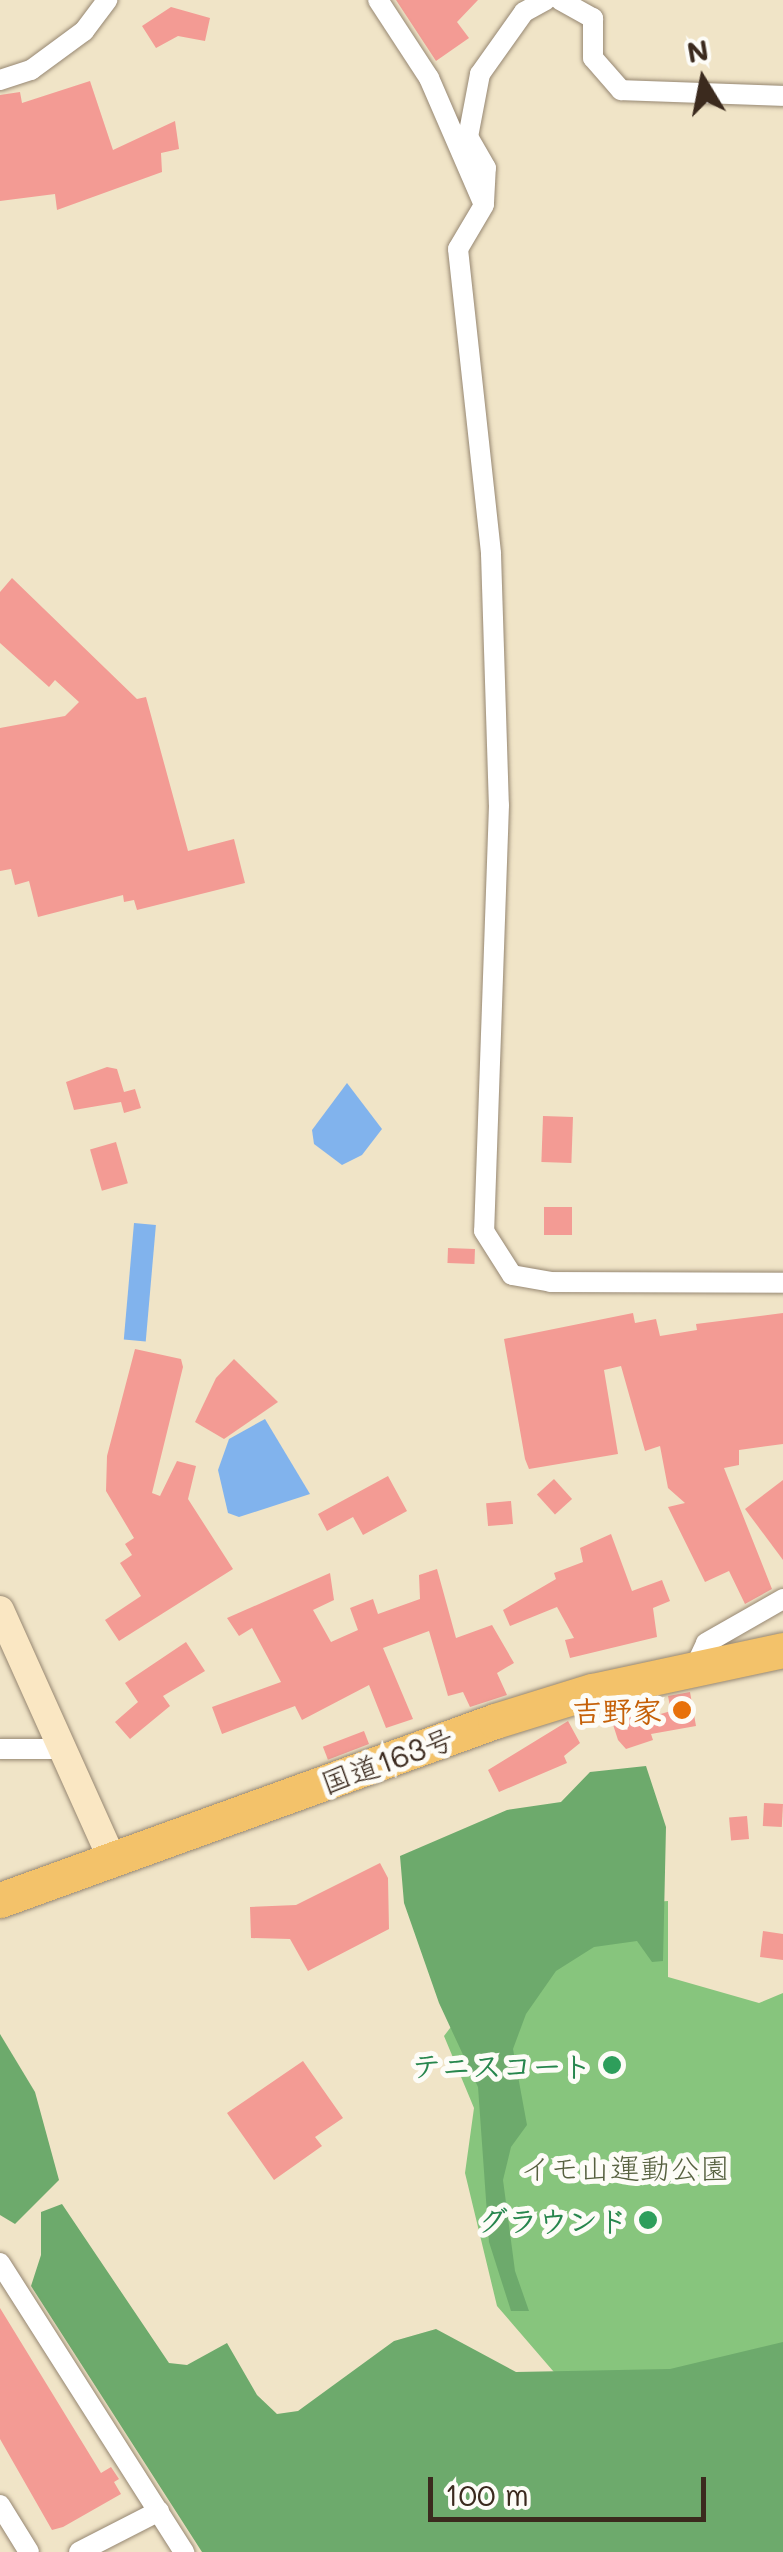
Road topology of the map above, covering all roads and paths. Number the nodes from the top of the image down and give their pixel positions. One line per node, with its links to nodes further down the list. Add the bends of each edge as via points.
1 (107, 0): 5 (street, via 84,31 31,70)
2 (378, 0): 7 (street, via 428,78)
3 (546, 0): 7 (street, via 524,12 480,74 468,137 486,168)
4 (560, 0): 6 (street, via 594,18 592,58 621,90)
5 (0, 80)
6 (783, 96)
7 (484, 205): 8 (street, via 458,249 491,554 500,804 484,1231 512,1275 550,1282)
8 (783, 1283)
9 (783, 1598): 12 (street, via 706,1643)
10 (0, 1610): 14 (street)
11 (783, 1650): 12 (highway, 国道163号)
12 (696, 1667): 15 (highway, 国道163号, via 495,1721)
13 (0, 1749): 14 (street)
14 (59, 1749): 15 (street)
15 (114, 1861): 16 (highway, 国道163号)
16 (0, 1900)
17 (0, 2263): 19 (street)
18 (0, 2505): 20 (street)
19 (158, 2511): 21 (street); 22 (street)
20 (29, 2552)
21 (79, 2552)
22 (184, 2552)

